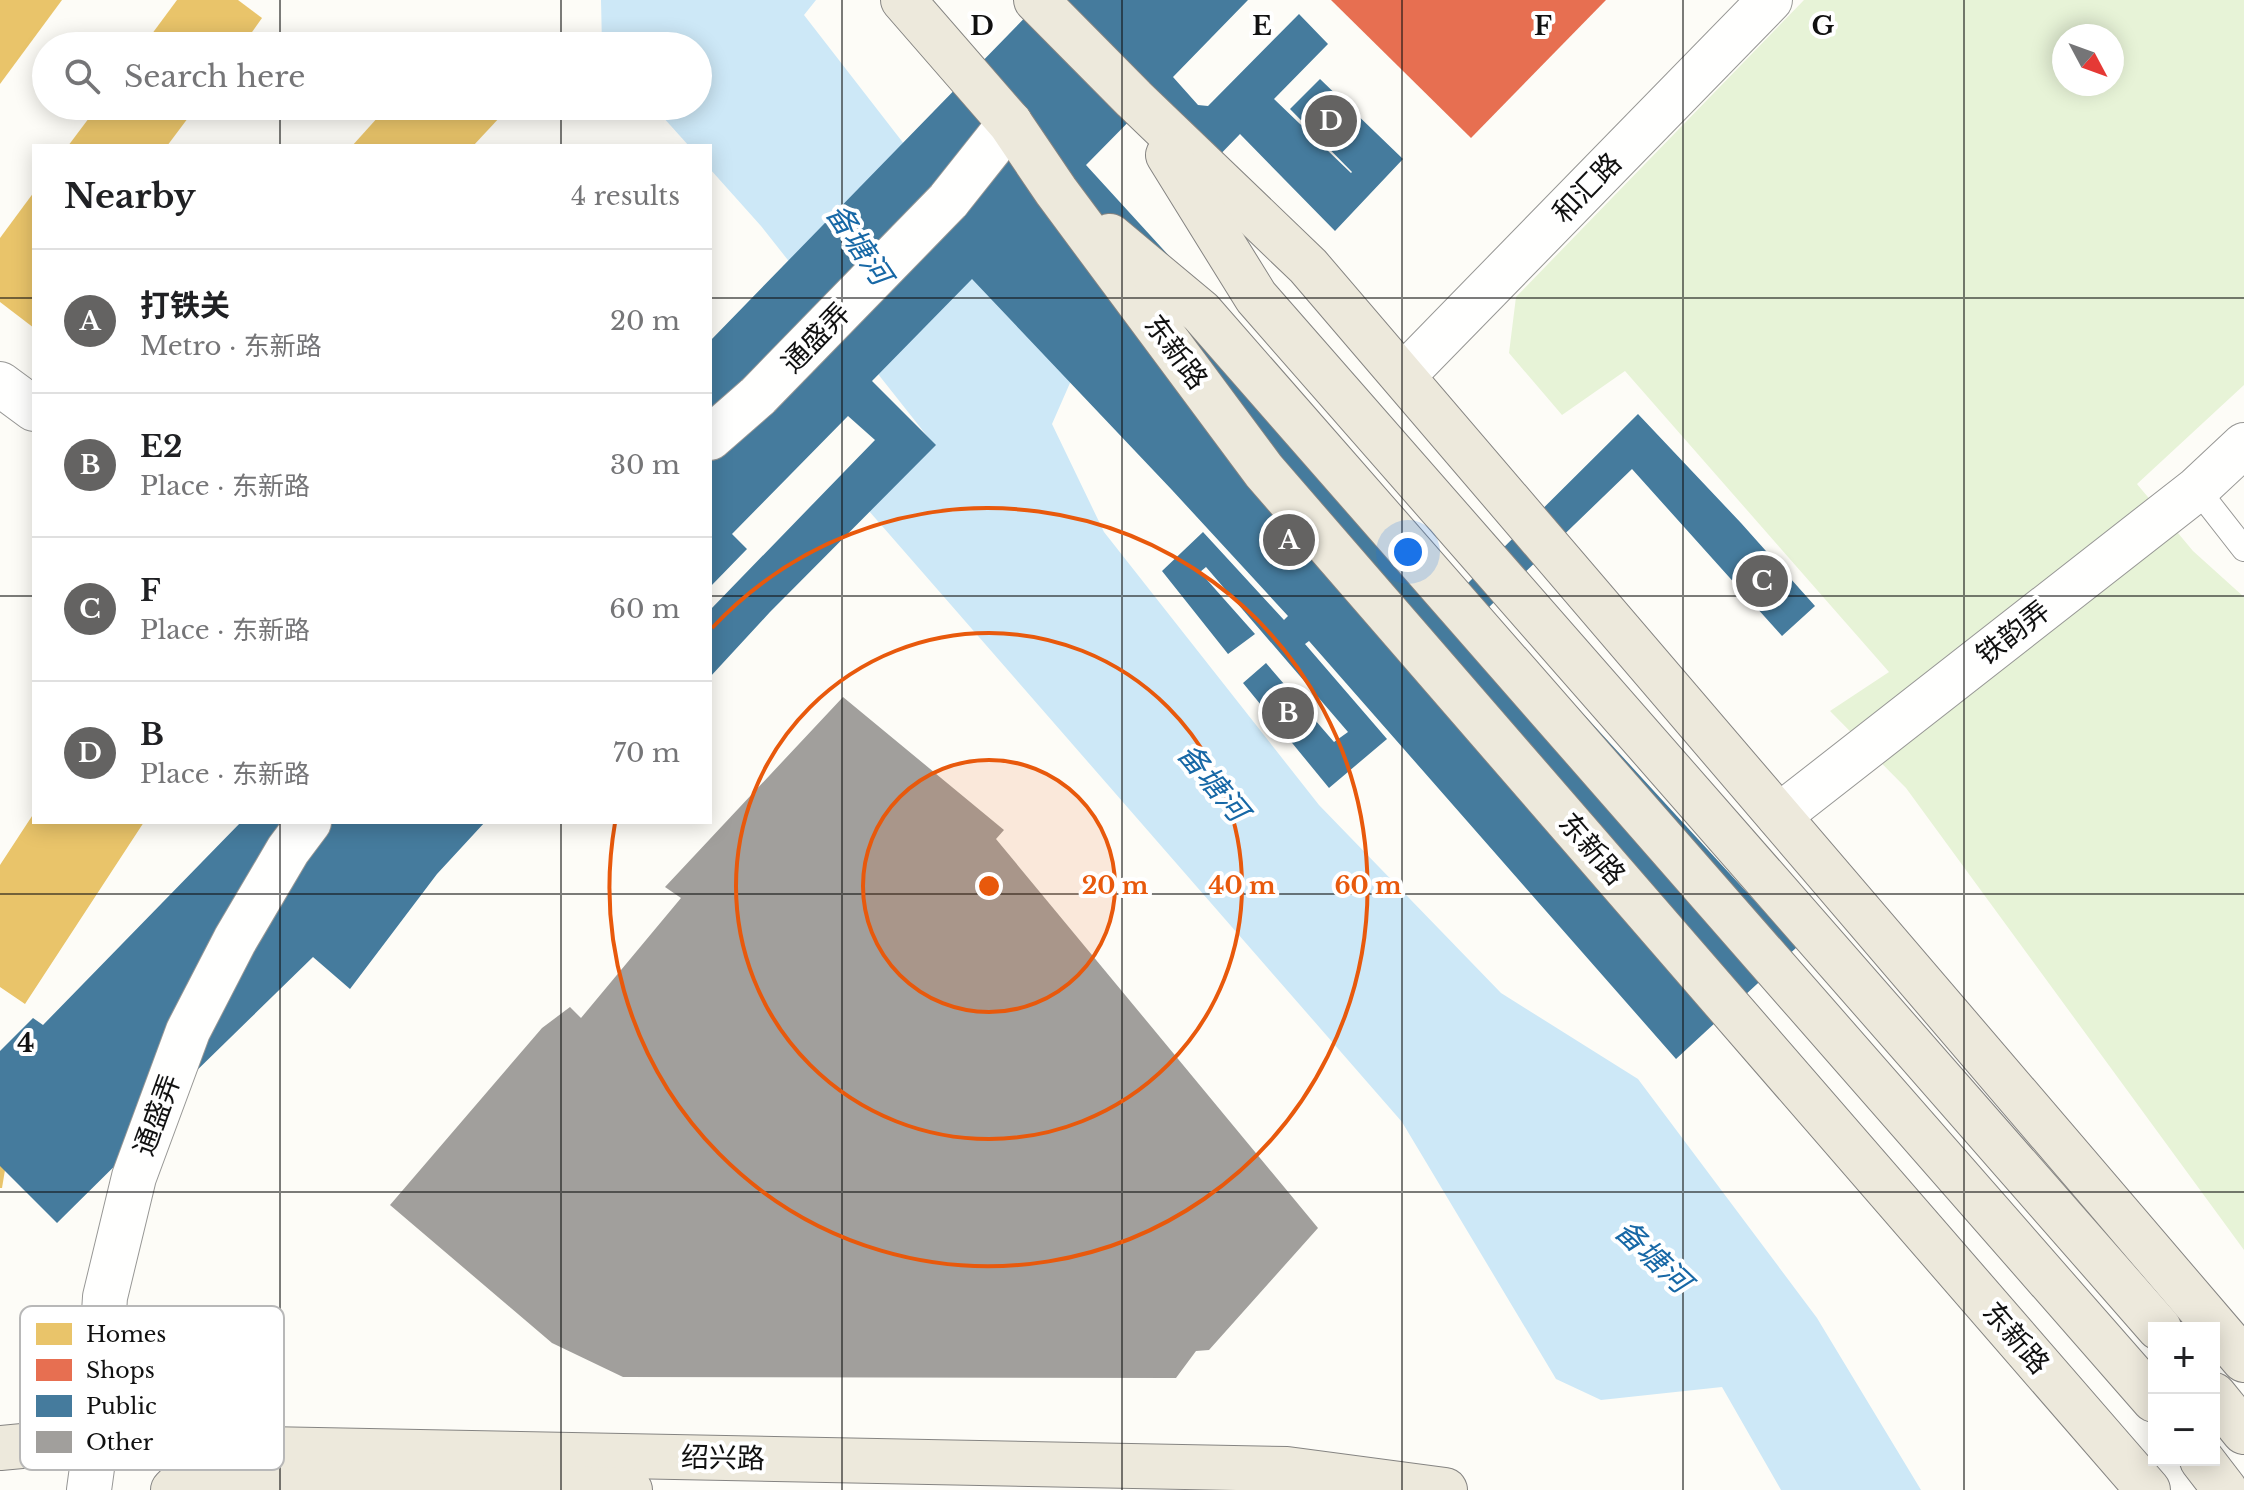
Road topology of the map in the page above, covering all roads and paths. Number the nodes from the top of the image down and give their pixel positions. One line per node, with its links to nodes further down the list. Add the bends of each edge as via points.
1 (903, 0): 5 (main road, 东新路)
2 (1036, 0): 4 (main road)
3 (1770, 0): 7 (street, 和汇路)
4 (1134, 99): 7 (main road, via 1308,266); 17 (main road, via 1256,297)
5 (1010, 123): 6 (main road, 东新路); 10 (street, 通盛弄, bridge, via 948,201)
6 (1056, 191): 19 (main road, 东新路, via 1201,312); 31 (main road, 东新路, via 1264,471)
7 (1403, 376): 14 (main road)
8 (0, 384): 9 (street)
9 (32, 408)
10 (712, 436)
11 (2244, 445): 12 (street, 铁韵弄)
12 (2197, 489): 13 (lane); 14 (street, 铁韵弄)
13 (2244, 549)
14 (1779, 816): 18 (main road)
15 (308, 824): 16 (street, 通盛弄, via 243,927 188,1031 134,1177)
16 (104, 1306)
17 (2154, 1322)
18 (2244, 1360)
19 (2149, 1394)
20 (2220, 1402): 21 (main road)
21 (2244, 1432)
22 (20, 1446): 23 (main road, 绍兴路)
23 (0, 1448)
24 (284, 1449): 30 (main road, 绍兴路, via 1287,1469)
25 (2207, 1466): 32 (main road)
26 (92, 1470): 27 (street, 通盛弄)
27 (89, 1490)
28 (173, 1490): 29 (main road, via 184,1479)
29 (630, 1490)
30 (1445, 1490)
31 (2148, 1490)
32 (2225, 1490)

